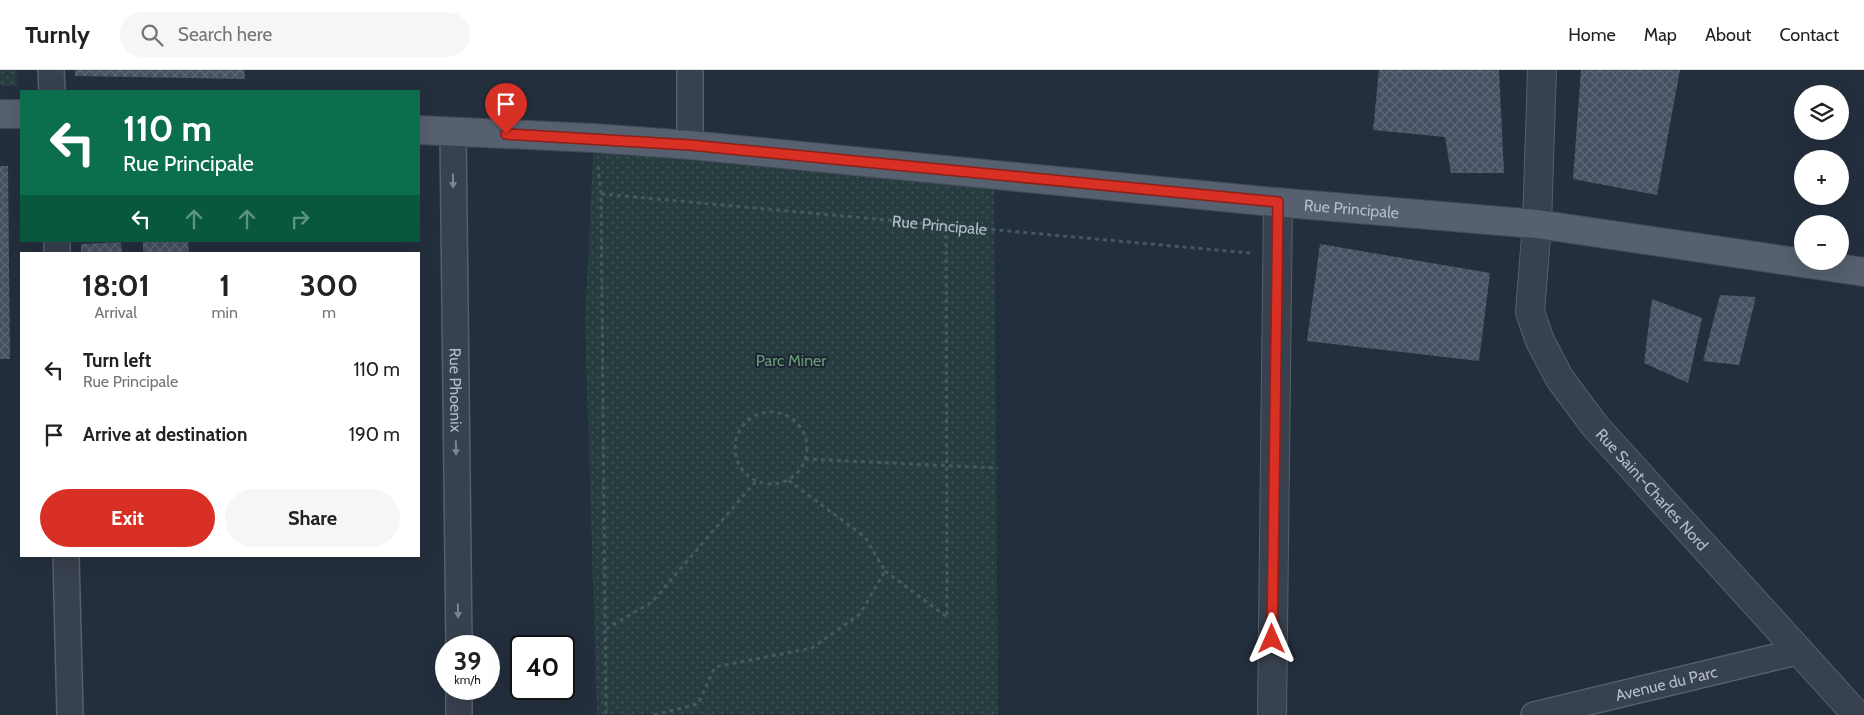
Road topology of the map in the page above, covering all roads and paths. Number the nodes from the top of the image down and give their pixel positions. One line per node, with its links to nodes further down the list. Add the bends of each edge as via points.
1 (51, 70): 4 (street)
2 (690, 70): 9 (street)
3 (1542, 70): 11 (street, Rue Saint-Charles Nord)
4 (52, 90)
5 (0, 114): 6 (main road)
6 (20, 114)
7 (420, 130): 8 (main road, Rue Principale)
8 (453, 132): 9 (main road, Rue Principale); 23 (street, Rue Phoenix, one-way to 23)
9 (690, 145): 10 (main road, Rue Principale)
10 (1278, 202): 11 (main road, Rue Principale); 13 (street)
11 (1537, 224): 14 (main road, Rue Principale); 24 (street, Rue Saint-Charles Nord, via 1530,312 1540,341 1560,379 1595,426)
12 (946, 226): 13 (path, Rue Principale); 16 (path); 22 (path, Rue Principale, via 601,194)
13 (1277, 256): 30 (street)
14 (1864, 272)
15 (806, 459): 16 (path); 18 (path); 19 (path, via 806,440 797,423 777,412 757,415 747,421 735,442 739,465)
16 (947, 466): 17 (path); 21 (path, via 947,617)
17 (998, 468)
18 (788, 480): 19 (path, via 767,484); 21 (path, via 865,537)
19 (756, 481): 22 (path, via 652,602)
20 (66, 557): 26 (street)
21 (885, 571): 29 (path, via 860,614 812,648 716,666 698,704)
22 (606, 629): 28 (path)
23 (458, 635)
24 (1800, 652): 31 (street, Avenue du Parc); 32 (street, Rue Saint-Charles Nord)
25 (459, 700): 27 (street)
26 (70, 715)
27 (459, 715)
28 (606, 715)
29 (654, 715)
30 (1272, 715)
31 (1534, 715)
32 (1857, 715)

